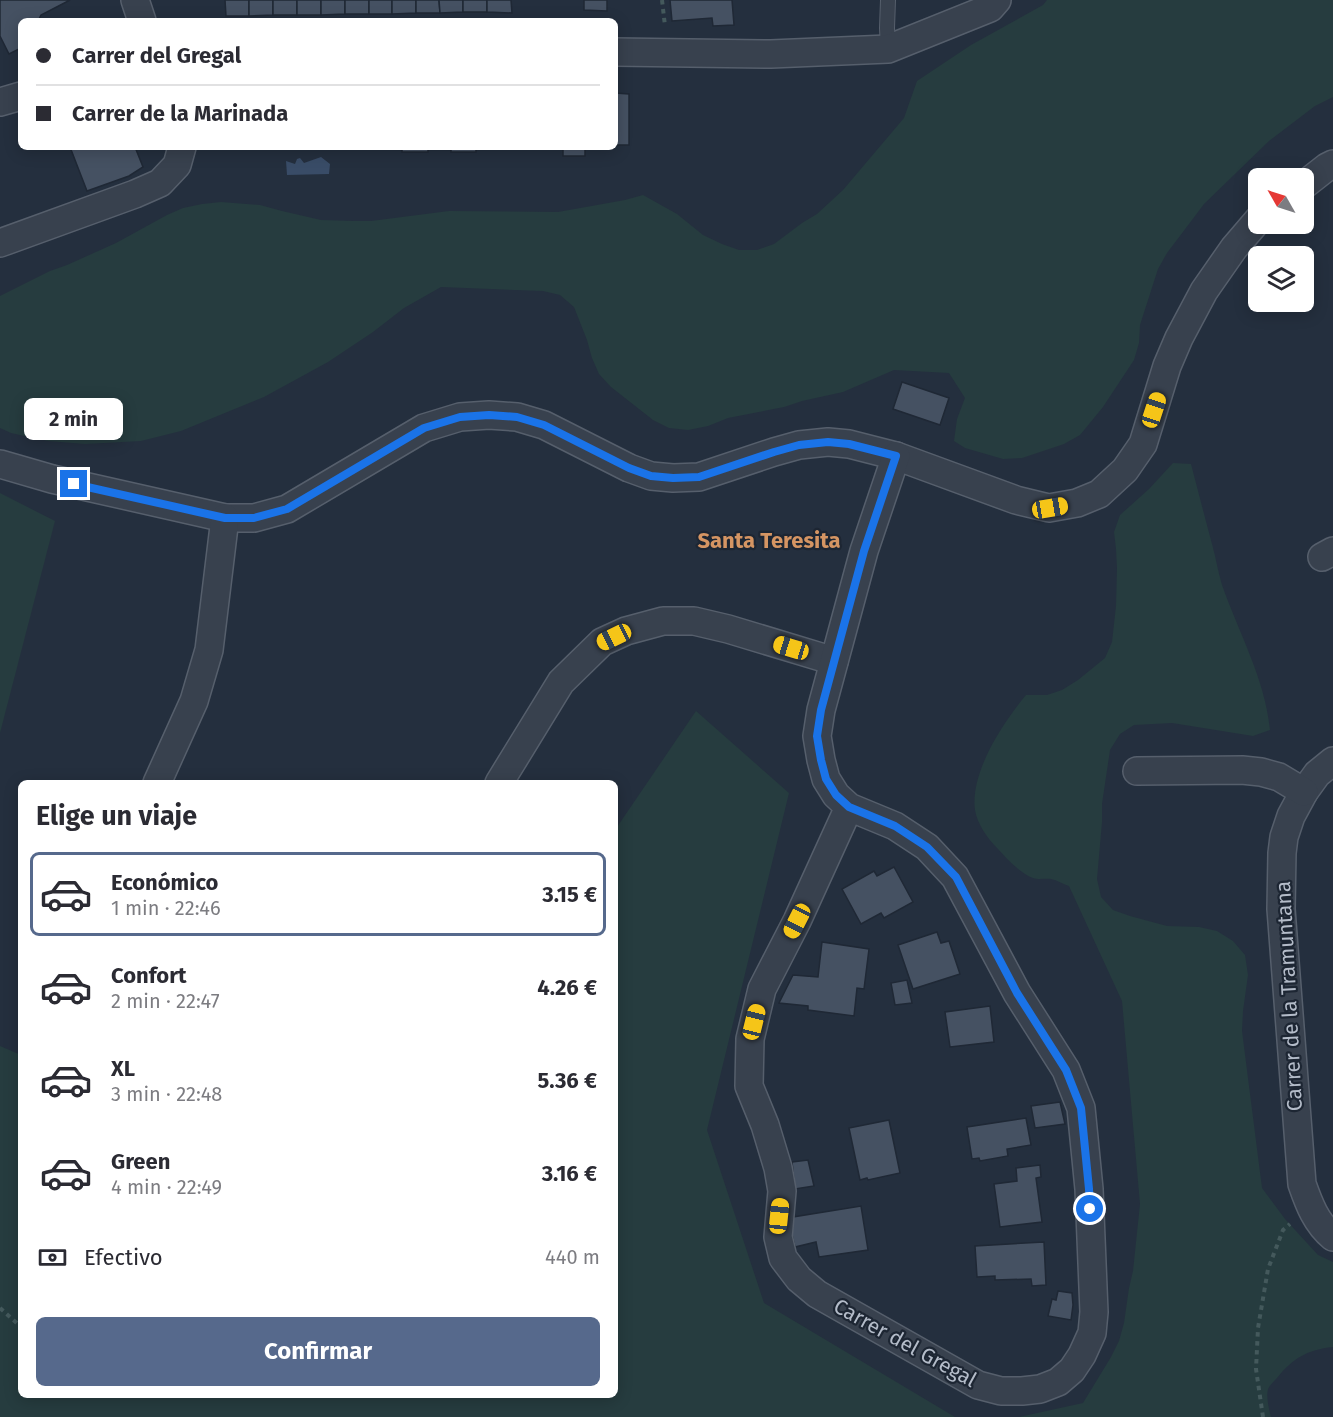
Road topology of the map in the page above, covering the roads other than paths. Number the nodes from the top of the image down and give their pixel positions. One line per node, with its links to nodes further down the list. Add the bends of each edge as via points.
1 (135, 0): 4 (street)
2 (888, 0): 5 (lane)
3 (997, 0): 5 (street, via 990,8)
4 (141, 18)
5 (888, 49): 6 (street, via 771,54)
6 (618, 52)
7 (18, 97): 8 (street)
8 (0, 102)
9 (181, 150): 13 (street, via 177,165 160,183)
10 (1333, 164): 11 (street)
11 (1314, 178)
12 (1248, 232): 14 (street, via 1204,291 1179,338 1143,444 1125,470 1099,494 1050,508 1016,500)
13 (0, 243)
14 (896, 456): 16 (street, via 828,442 799,445 699,477 673,478 629,468 544,425 517,417 460,417 424,428 287,509 254,518); 17 (street, Carrer del Gregal, via 864,551)
15 (0, 464): 16 (street)
16 (225, 518): 20 (street, via 209,650 194,701)
17 (834, 661): 21 (street, via 694,621 663,621 626,631 602,642 561,682); 23 (street, Carrer del Gregal, via 817,736 826,779)
18 (1333, 761): 22 (street, Carrer de la Tramuntana)
19 (1137, 771): 22 (street, via 1261,772 1279,777)
20 (158, 780)
21 (501, 780)
22 (1304, 792): 24 (street, Carrer de la Tramuntana, via 1284,837 1281,909 1302,1184 1316,1218)
23 (849, 807): 23 (street, Carrer del Gregal, via 895,826 927,847 956,877 1017,993 1066,1070 1081,1108 1089,1189 1092,1334 1072,1370 1058,1382 1040,1389 1001,1391 978,1385 817,1294 783,1258 778,1237 782,1191 765,1125 749,1086 750,1039 762,989)
24 (1333, 1237)

